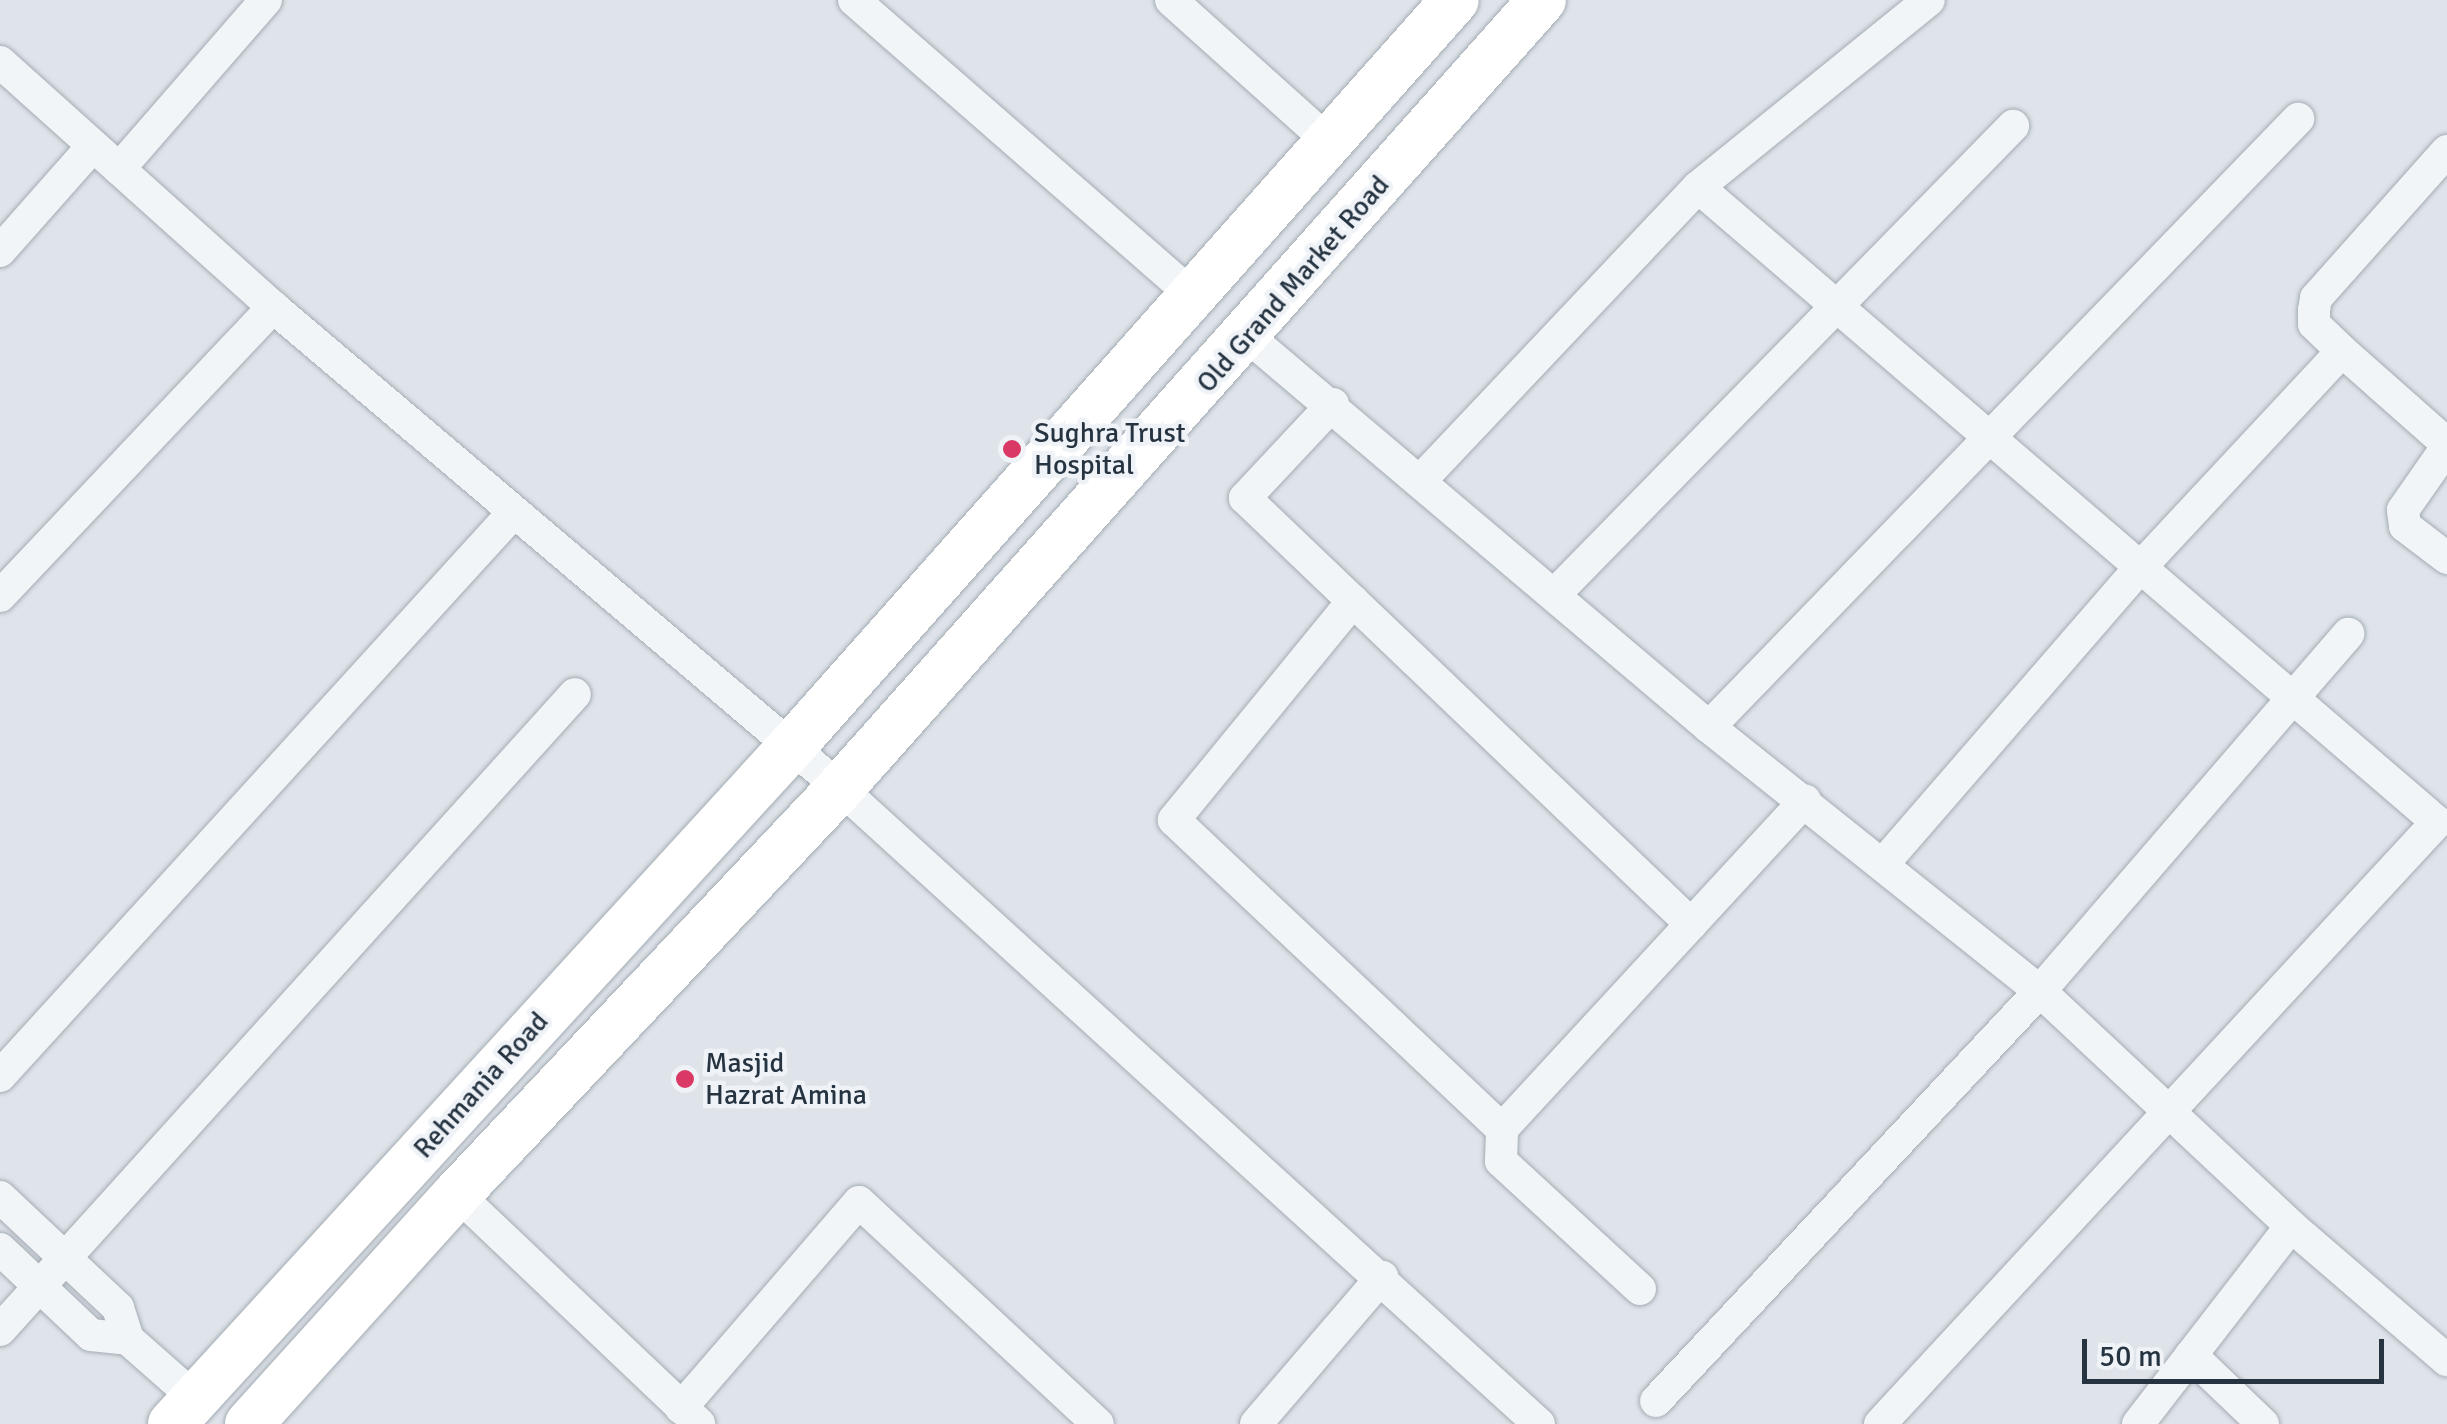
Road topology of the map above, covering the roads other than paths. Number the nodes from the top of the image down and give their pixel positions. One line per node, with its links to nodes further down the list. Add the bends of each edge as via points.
1 (266, 0): 13 (street)
2 (854, 0): 16 (street)
3 (1171, 0): 10 (street)
4 (1456, 0): 10 (street)
5 (1542, 0): 19 (street, Old Grand Market Road)
6 (1929, 0): 14 (street)
7 (0, 62): 11 (street)
8 (2298, 119): 22 (street)
9 (2012, 126): 18 (street)
10 (1329, 142): 16 (street)
11 (91, 148): 13 (street); 15 (street)
12 (2447, 151): 20 (street, via 2316,298 2314,324)
13 (119, 168): 17 (street)
14 (1698, 187): 18 (street); 24 (street)
15 (0, 251)
16 (1193, 296): 35 (street)
17 (273, 307): 25 (street); 29 (street)
18 (1836, 307): 22 (street); 28 (street)
19 (1247, 336): 21 (street); 36 (street, Old Grand Market Road)
20 (2342, 351): 23 (street); 27 (street)
21 (1333, 404): 24 (street); 30 (street, via 1245,498)
22 (1992, 441): 27 (street); 34 (street)
23 (2447, 446): 26 (street, via 2402,510 2406,526)
24 (1421, 480): 28 (street)
25 (514, 512): 35 (street); 42 (street)
26 (2447, 558)
27 (2138, 570): 33 (street); 39 (street)
28 (1554, 594): 34 (street)
29 (0, 596)
30 (1353, 601): 40 (street); 44 (street, via 1174,820)
31 (2348, 634): 33 (street)
32 (575, 694): 49 (street)
33 (2289, 701): 38 (street); 41 (street)
34 (1709, 727): 37 (street)
35 (791, 747): 36 (street); 58 (street, Rehmania Road)
36 (840, 788): 45 (street, Rehmania Road); 50 (street)
37 (1805, 800): 39 (street); 40 (street)
38 (2444, 822): 43 (street)
39 (1884, 863): 41 (street)
40 (1690, 924): 44 (street)
41 (2040, 992): 43 (street); 57 (street)
42 (0, 1076)
43 (2171, 1110): 47 (street); 64 (street)
44 (1502, 1129): 52 (street, via 1501,1161)
45 (456, 1194): 59 (street); 60 (street, Rehmania Road)
46 (0, 1197): 49 (street)
47 (2291, 1226): 55 (street); 56 (street)
48 (0, 1249): 51 (street)
49 (66, 1259): 51 (street); 54 (street, via 118,1308)
50 (1382, 1277): 62 (street); 63 (street)
51 (40, 1287): 53 (street); 54 (street, via 91,1334)
52 (1640, 1289)
53 (0, 1330)
54 (128, 1339): 58 (street)
55 (2191, 1355): 65 (street); 66 (street)
56 (2447, 1360)
57 (1656, 1401)
58 (183, 1411)
59 (690, 1416): 61 (street, via 859,1202)
60 (250, 1424)
61 (1098, 1424)
62 (1256, 1424)
63 (1539, 1424)
64 (1880, 1424)
65 (2138, 1424)
66 (2264, 1424)

